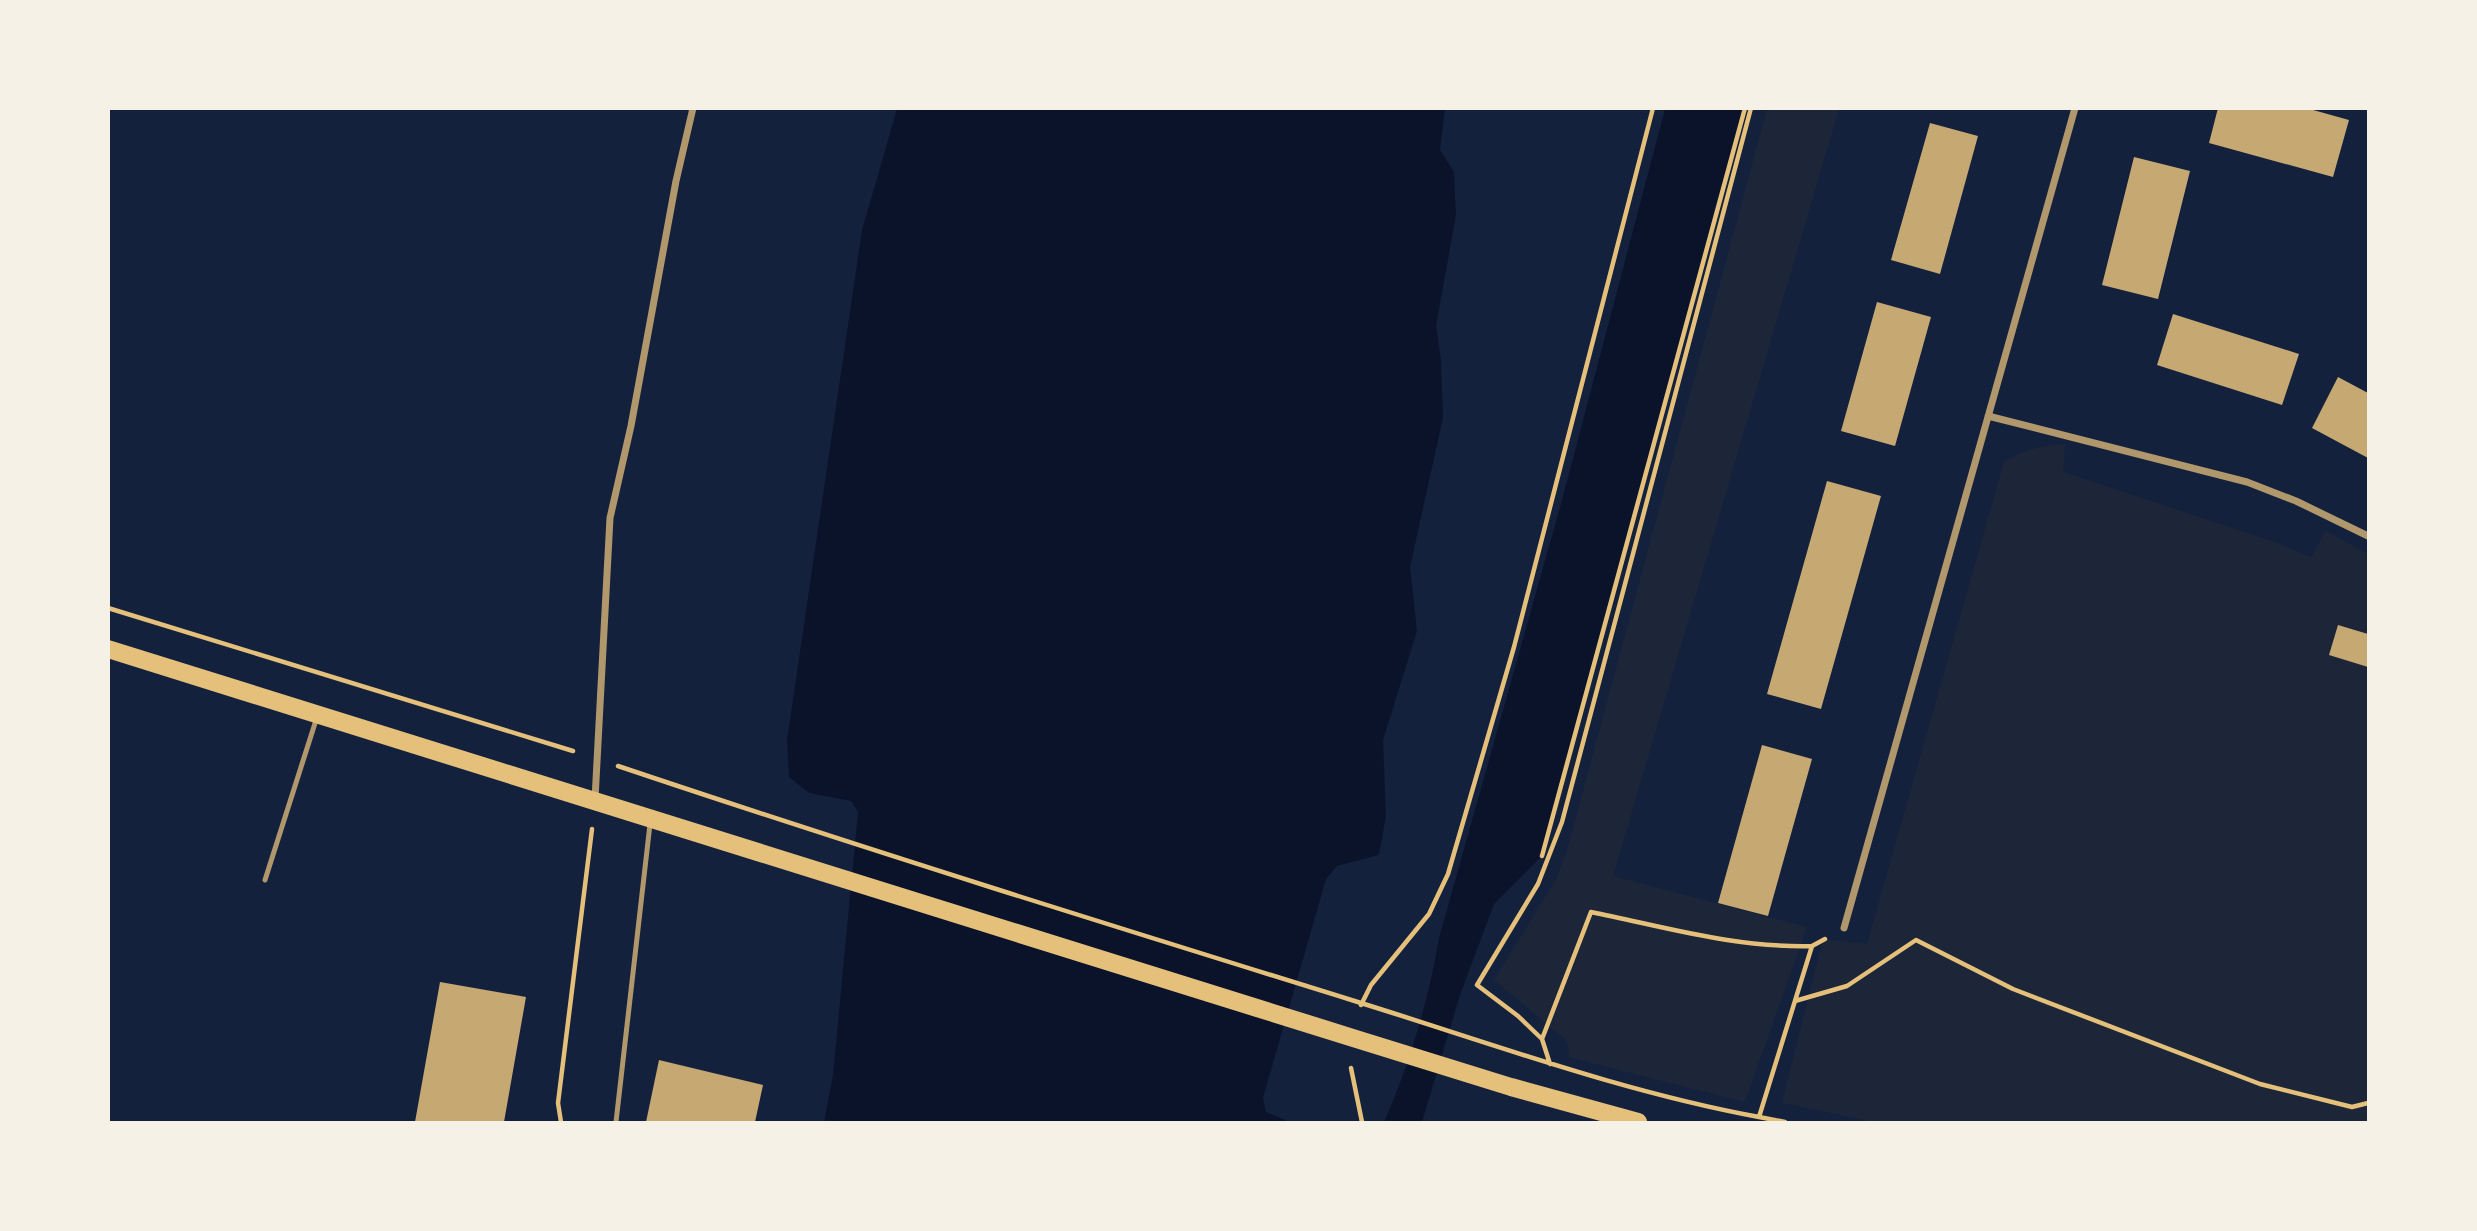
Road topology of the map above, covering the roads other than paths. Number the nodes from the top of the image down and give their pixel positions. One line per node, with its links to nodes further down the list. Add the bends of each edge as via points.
1 (693, 108): 7 (street, via 610,518)
2 (2075, 108): 3 (street)
3 (1988, 416): 4 (street, via 2247,482); 10 (street)
4 (2368, 536)
5 (108, 649): 6 (main road)
6 (318, 714): 7 (main road); 9 (lane)
7 (595, 801): 8 (main road)
8 (651, 817): 11 (lane); 12 (main road, via 1335,1033)
9 (265, 880)
10 (1844, 928)
11 (616, 1122)
12 (1638, 1122)

